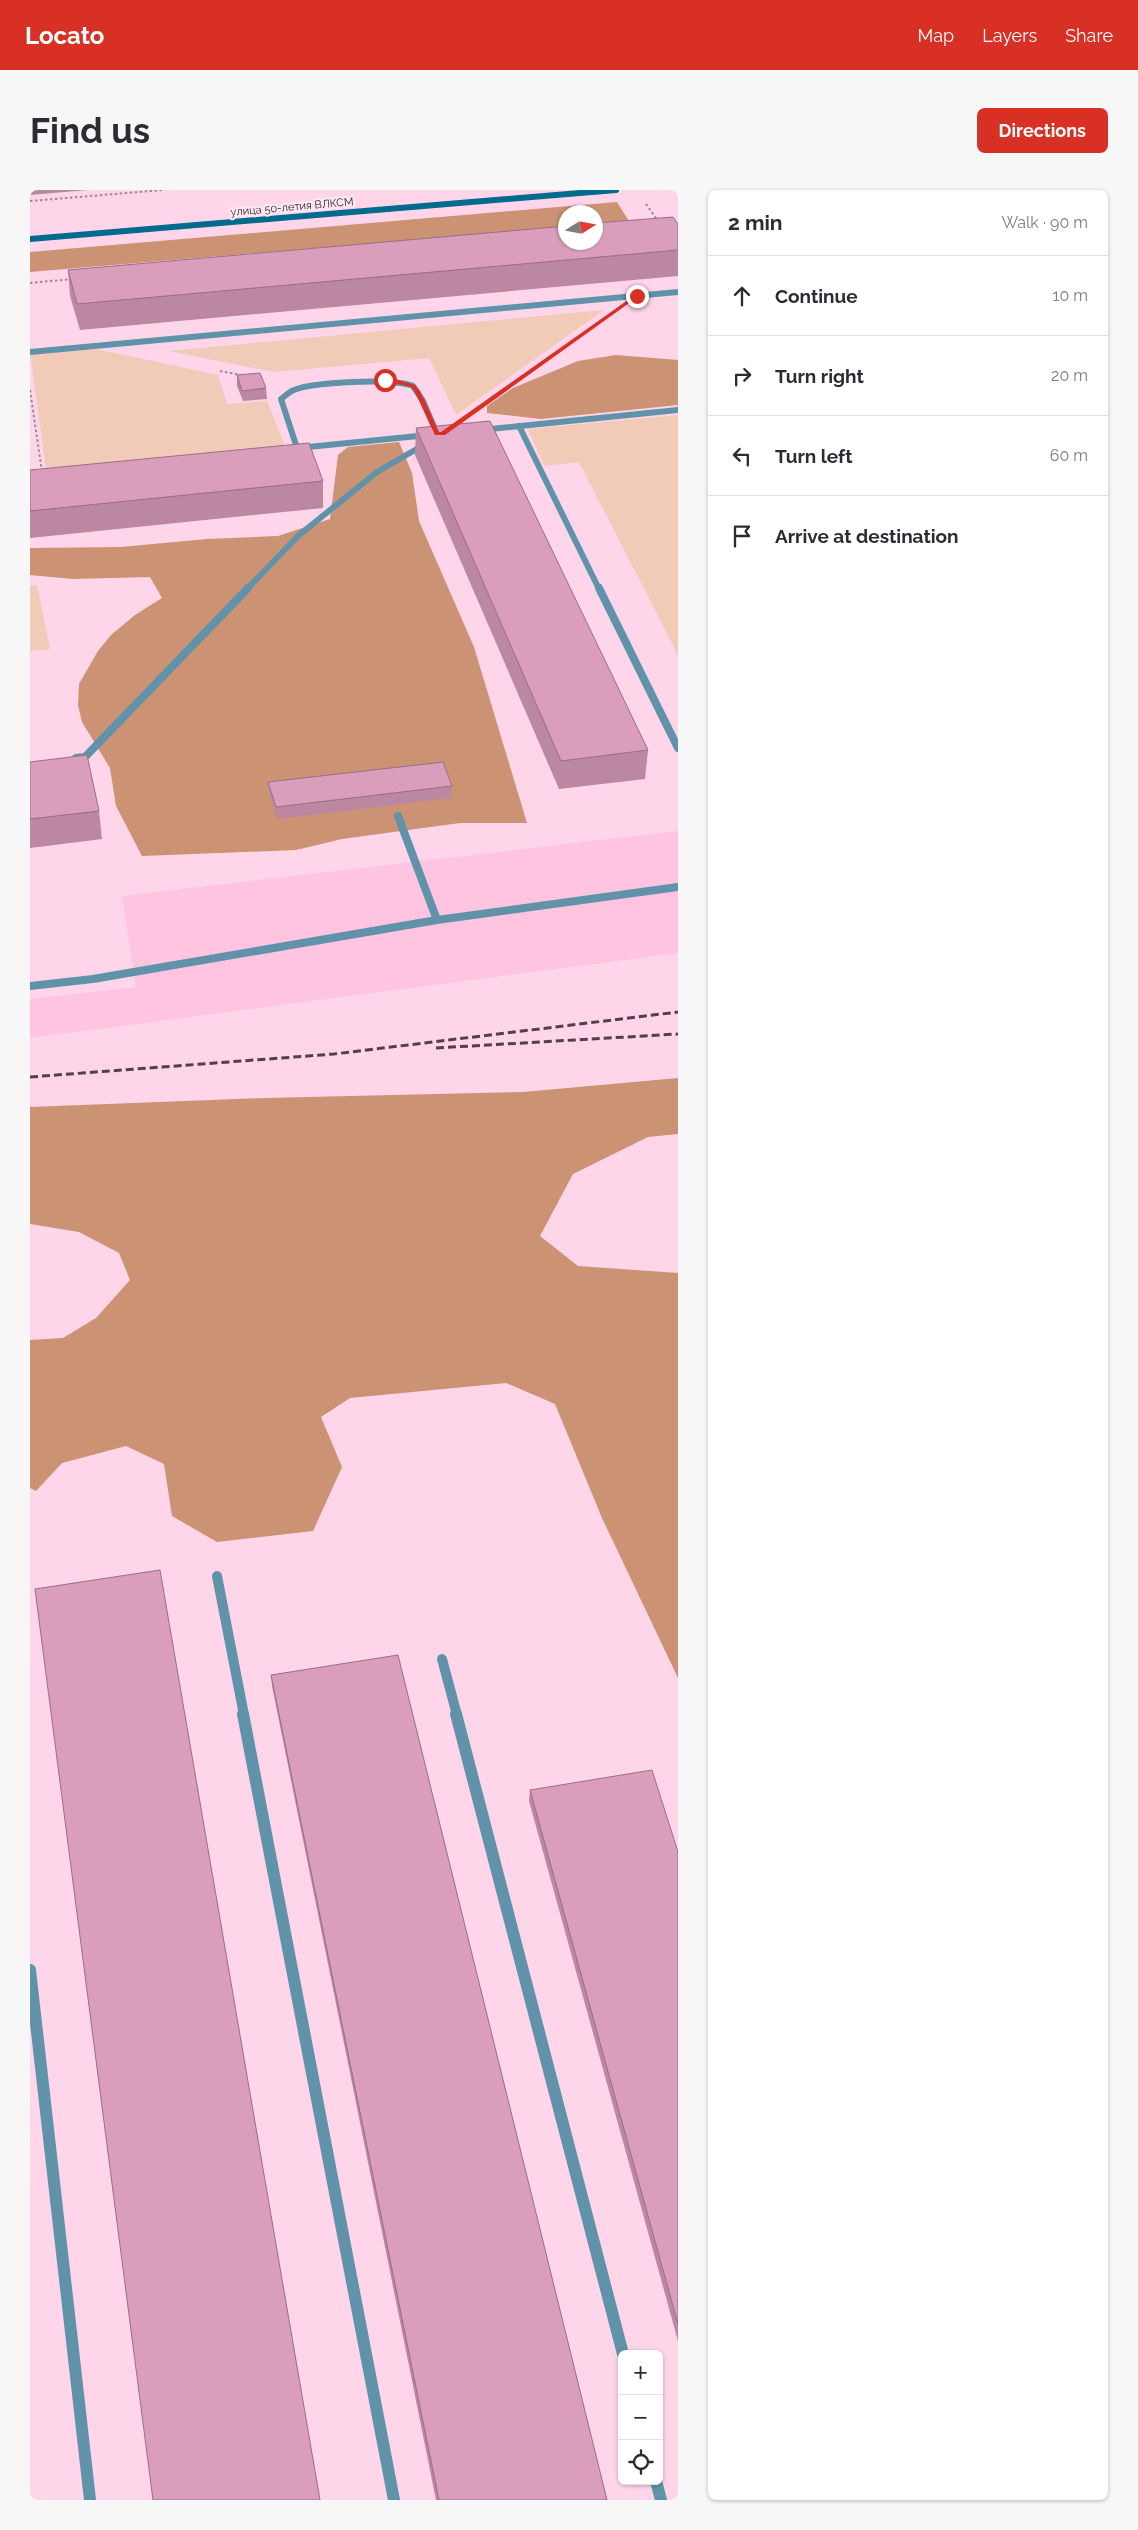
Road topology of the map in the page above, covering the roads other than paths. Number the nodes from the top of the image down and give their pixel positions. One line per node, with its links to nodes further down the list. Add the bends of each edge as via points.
1 (616, 190): 2 (main road, улица 50-летия ВЛКСМ)
2 (593, 191): 3 (main road, улица 50-летия ВЛКСМ)
3 (30, 239)
4 (678, 292): 5 (lane)
5 (30, 352)
6 (678, 410): 7 (lane)
7 (519, 426): 8 (lane); 12 (lane)
8 (471, 431)
9 (437, 434): 10 (lane); 10 (lane, via 418,391 405,382 385,380 303,388 293,390 281,399); 13 (lane, via 443,433 377,472 298,536 85,757)
10 (297, 448): 11 (lane)
11 (287, 449)
12 (678, 748)
13 (67, 759)
14 (398, 816): 16 (lane)
15 (678, 887): 16 (lane)
16 (437, 920): 17 (lane, via 93,979)
17 (30, 986)
18 (217, 1576): 24 (lane)
19 (442, 1659): 21 (lane)
20 (30, 1970): 23 (lane)
21 (622, 2350)
22 (657, 2485): 25 (lane)
23 (90, 2500)
24 (394, 2500)
25 (661, 2500)

